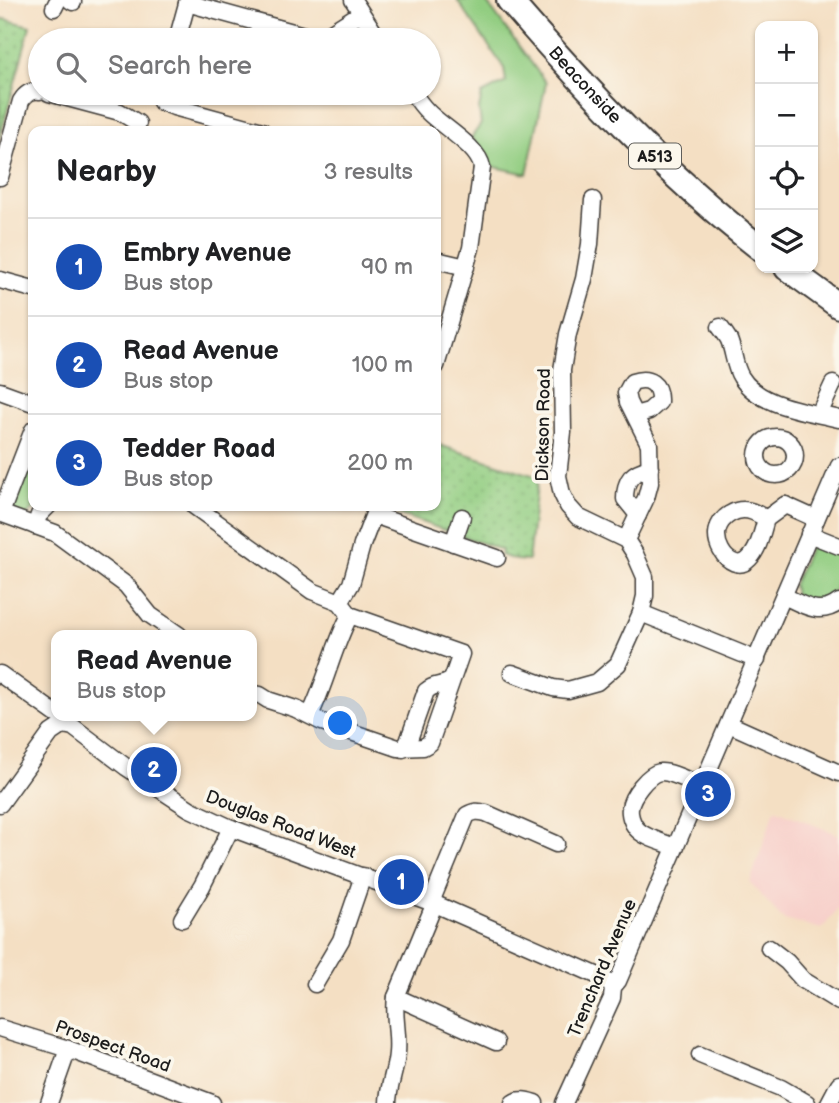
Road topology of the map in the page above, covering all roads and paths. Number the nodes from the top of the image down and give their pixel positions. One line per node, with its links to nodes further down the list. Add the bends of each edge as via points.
1 (509, 0): 20 (highway, Beaconside / A513, via 665,166)
2 (188, 1): 4 (street); 5 (street)
3 (357, 6): 6 (street); 7 (street)
4 (180, 28)
5 (280, 28)
6 (334, 28)
7 (371, 28)
8 (28, 93): 18 (street, via 21,101)
9 (94, 105): 13 (street, via 120,112)
10 (158, 105): 14 (street)
11 (172, 105): 15 (street)
12 (422, 105): 16 (street)
13 (134, 126)
14 (136, 126)
15 (244, 126)
16 (438, 126)
17 (441, 131): 22 (street, via 481,160)
18 (0, 177)
19 (593, 200): 48 (street, Dickson Road, via 584,279 562,370 558,477 568,506 578,517)
20 (755, 244)
21 (441, 261): 22 (street)
22 (466, 267): 28 (street)
23 (794, 273): 26 (highway)
24 (0, 280): 25 (street)
25 (28, 288)
26 (839, 306)
27 (730, 334): 32 (street, via 740,376 753,390 791,409)
28 (441, 350)
29 (833, 384): 32 (street)
30 (0, 391): 31 (street)
31 (28, 401)
32 (819, 414): 34 (street)
33 (635, 415): 48 (street, via 649,444 650,483)
34 (839, 419)
35 (28, 443): 43 (street)
36 (839, 466): 47 (street, Trenchard Avenue)
37 (781, 474): 38 (street)
38 (785, 505): 45 (street); 47 (street)
39 (43, 511): 46 (street)
40 (201, 511): 54 (street, via 312,591)
41 (376, 511): 54 (street)
42 (378, 511): 49 (street)
43 (0, 513): 46 (street)
44 (462, 517): 49 (street)
45 (766, 519)
46 (35, 526): 56 (street, via 55,533 126,585 132,606)
47 (812, 527): 50 (street); 52 (street, Trenchard Avenue)
48 (626, 540): 55 (street, via 645,578)
49 (453, 543): 51 (street)
50 (839, 546)
51 (497, 558)
52 (784, 596): 53 (street, via 819,610); 57 (street, Trenchard Avenue)
53 (839, 602)
54 (345, 608): 62 (street); 62 (street, via 461,654 450,681 426,691 403,749)
55 (641, 614): 57 (street); 58 (street, via 618,664 597,682 568,690)
56 (171, 630)
57 (757, 660): 65 (street, Trenchard Avenue)
58 (512, 673)
59 (0, 674): 61 (street, Douglas Road West)
60 (257, 692): 62 (street)
61 (51, 712)
62 (310, 715)
63 (57, 721): 68 (street)
64 (64, 721): 69 (street, Douglas Road West, via 190,809)
65 (729, 724): 66 (street); 67 (street, Trenchard Avenue)
66 (839, 773)
67 (702, 786): 71 (street, Trenchard Avenue); 71 (street, via 660,772 643,783 631,802 629,810 637,830)
68 (0, 804)
69 (231, 828): 72 (street, Douglas Road West); 74 (street)
70 (556, 844): 73 (street, via 486,813 472,812 462,825)
71 (675, 847): 77 (street, Trenchard Avenue)
72 (363, 876): 73 (street, Douglas Road West); 76 (street, via 341,940)
73 (433, 903): 77 (street, Douglas Road West, via 603,978); 78 (street)
74 (182, 919)
75 (769, 947): 79 (street, via 803,980)
76 (315, 984)
77 (613, 987): 90 (street, Trenchard Avenue)
78 (396, 997): 81 (street); 87 (street, via 397,1058)
79 (839, 1002)
80 (0, 1028): 82 (street, Prospect Road)
81 (496, 1042)
82 (68, 1049): 85 (street); 86 (street, Prospect Road)
83 (700, 1055): 91 (street)
84 (839, 1084): 92 (street)
85 (49, 1103)
86 (212, 1103)
87 (388, 1103)
88 (513, 1103): 89 (street)
89 (535, 1103)
90 (564, 1103)
91 (807, 1103)
92 (829, 1103)

